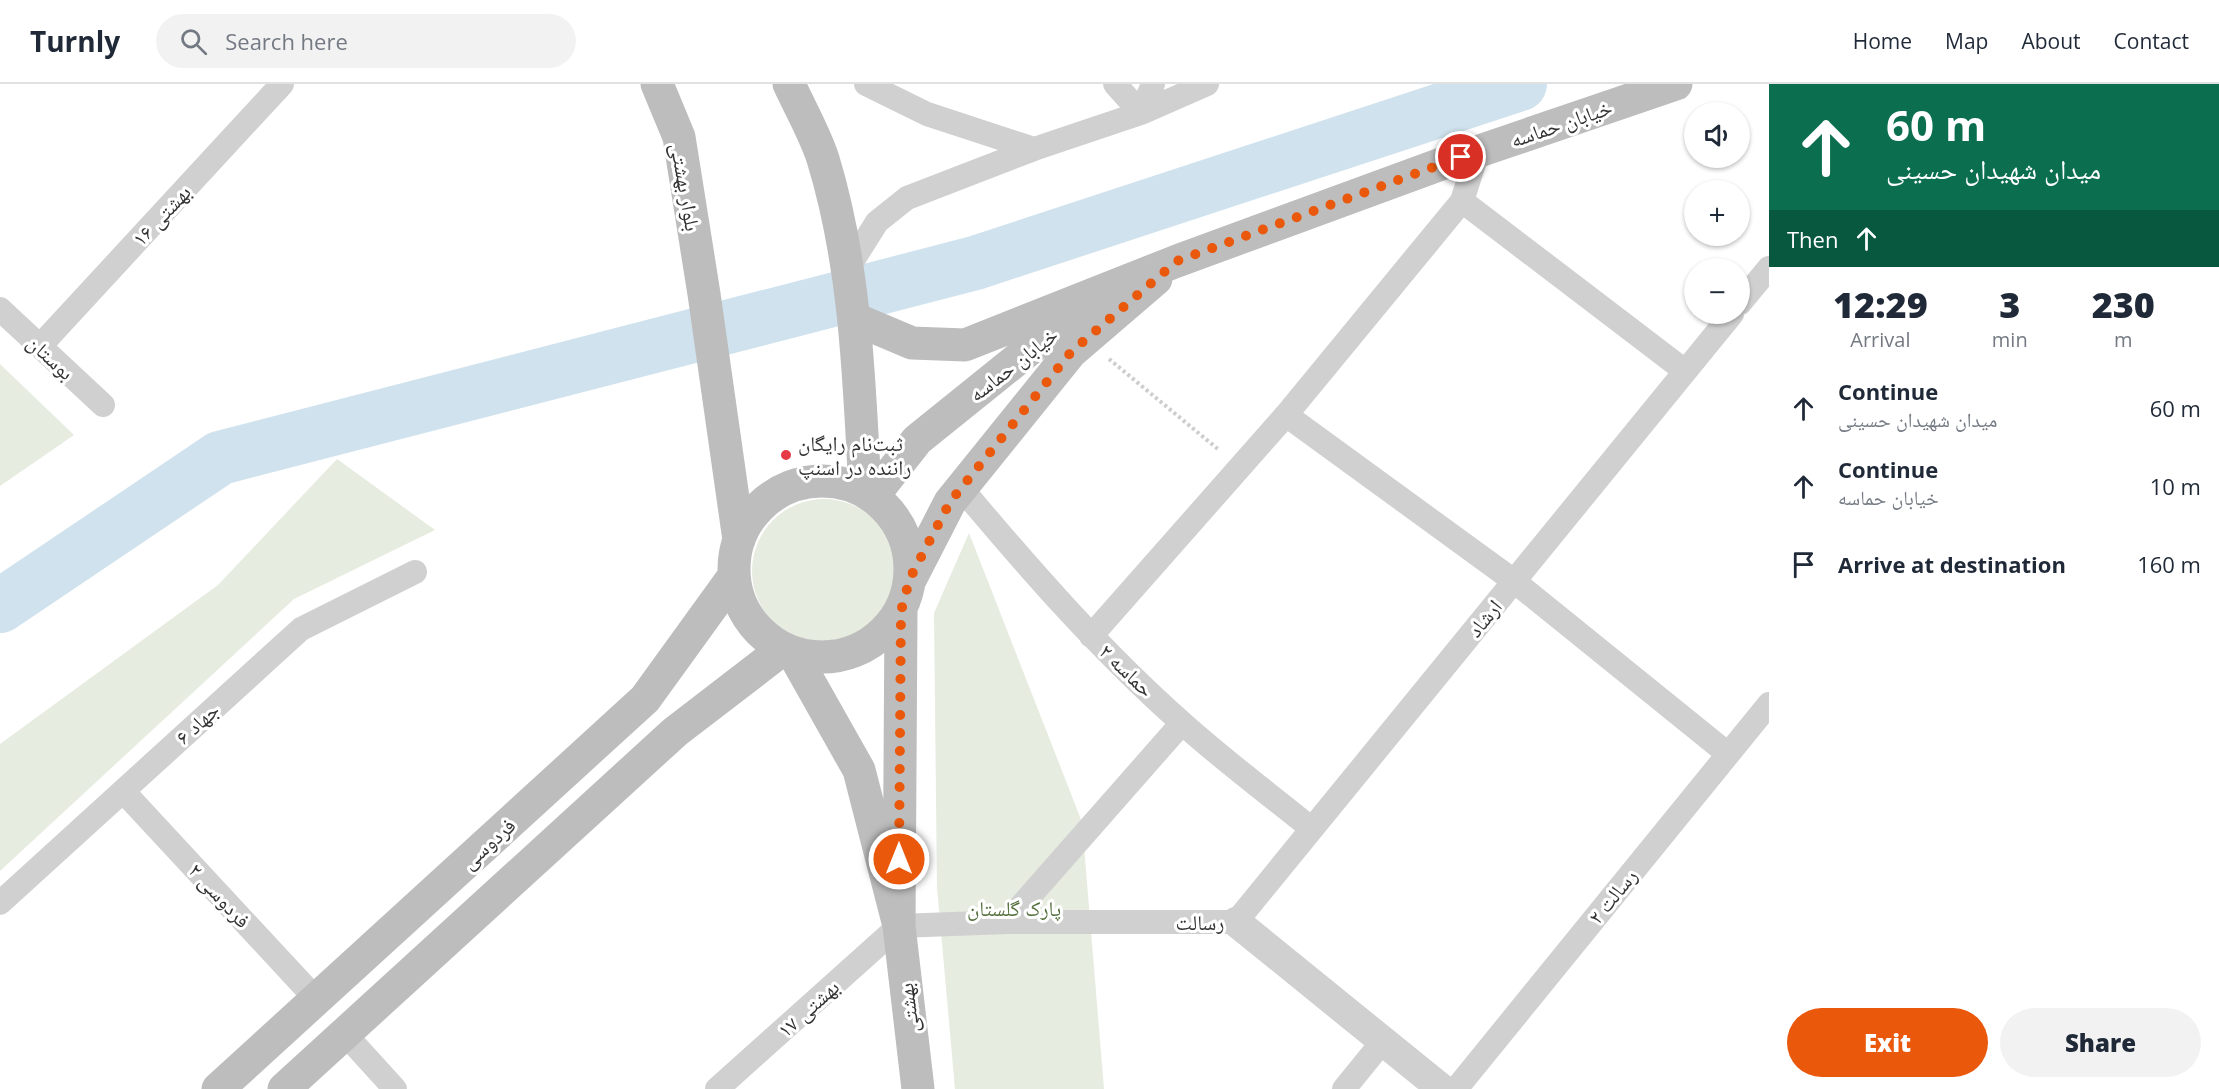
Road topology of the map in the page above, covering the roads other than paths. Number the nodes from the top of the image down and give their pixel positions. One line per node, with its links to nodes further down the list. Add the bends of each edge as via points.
1 (282, 84): 20 (street, بهشتی ۱۶)
2 (657, 84): 26 (main road, بلوار بهشتی, via 679,137)
3 (789, 84): 15 (main road, via 823,158)
4 (866, 84): 10 (street, via 927,114)
5 (1115, 84): 9 (street)
6 (1153, 84): 9 (street)
7 (1207, 84): 9 (street)
8 (1676, 84): 11 (main road, خیابان حماسه)
9 (1142, 113): 10 (street)
10 (1034, 149): 15 (street, via 907,198 877,222)
11 (1478, 151): 12 (street); 13 (main road, خیابان حماسه)
12 (1462, 201): 21 (street); 23 (street)
13 (1177, 261): 18 (main road, via 966,345 912,343); 24 (main road, خیابان حماسه, via 1071,352); 25 (main road, خیابان حماسه, via 1051,332 917,440)
14 (1769, 267): 16 (street)
15 (848, 268): 18 (main road)
16 (1750, 291)
17 (0, 309): 20 (street, بوستان)
18 (855, 319): 25 (main road)
19 (1724, 324): 21 (street, ارشاد)
20 (40, 346): 22 (street, بوستان)
21 (1685, 371): 30 (street, ارشاد)
22 (103, 405)
23 (1286, 415): 30 (street); 32 (street)
24 (962, 489): 29 (main road, خیابان حماسه, via 950,502); 32 (street, حماسه ۲)
25 (869, 494): 26 (main road, via 836,482 806,482 777,493 754,513); 29 (main road, via 895,518 909,547)
26 (739, 540): 28 (main road)
27 (415, 572): 37 (street, جهاد ۶, via 301,629)
28 (734, 576): 33 (main road, via 741,605 759,631); 43 (main road, فردوسی, via 645,699)
29 (910, 578): 31 (main road)
30 (1514, 581): 36 (street); 38 (street, ارشاد)
31 (901, 611): 33 (main road, via 881,636 854,652 824,658); 42 (main road)
32 (1091, 636): 35 (street, حماسه ۲)
33 (788, 651): 42 (main road, via 859,770); 44 (main road, via 675,732)
34 (1769, 704): 36 (street, رسالت ۲)
35 (1182, 723): 38 (street, حماسه ۲); 40 (street)
36 (1728, 754): 53 (street, رسالت ۲)
37 (123, 791): 39 (street, جهاد ۶); 43 (street, فردوسی ۲)
38 (1312, 829): 41 (street, ارشاد)
39 (0, 903)
40 (1007, 922): 41 (street, رسالت); 42 (street, رسالت)
41 (1236, 922): 45 (street, رسالت)
42 (899, 926): 49 (street, بهشتی ۱۷); 50 (main road, بهشتی)
43 (316, 999): 46 (main road, فردوسی)
44 (345, 1034): 47 (main road); 48 (street)
45 (1383, 1041): 51 (street); 52 (street, رسالت)
46 (218, 1089)
47 (284, 1089)
48 (395, 1089)
49 (717, 1089)
50 (918, 1089)
51 (1344, 1089)
52 (1442, 1089)
53 (1456, 1089)

